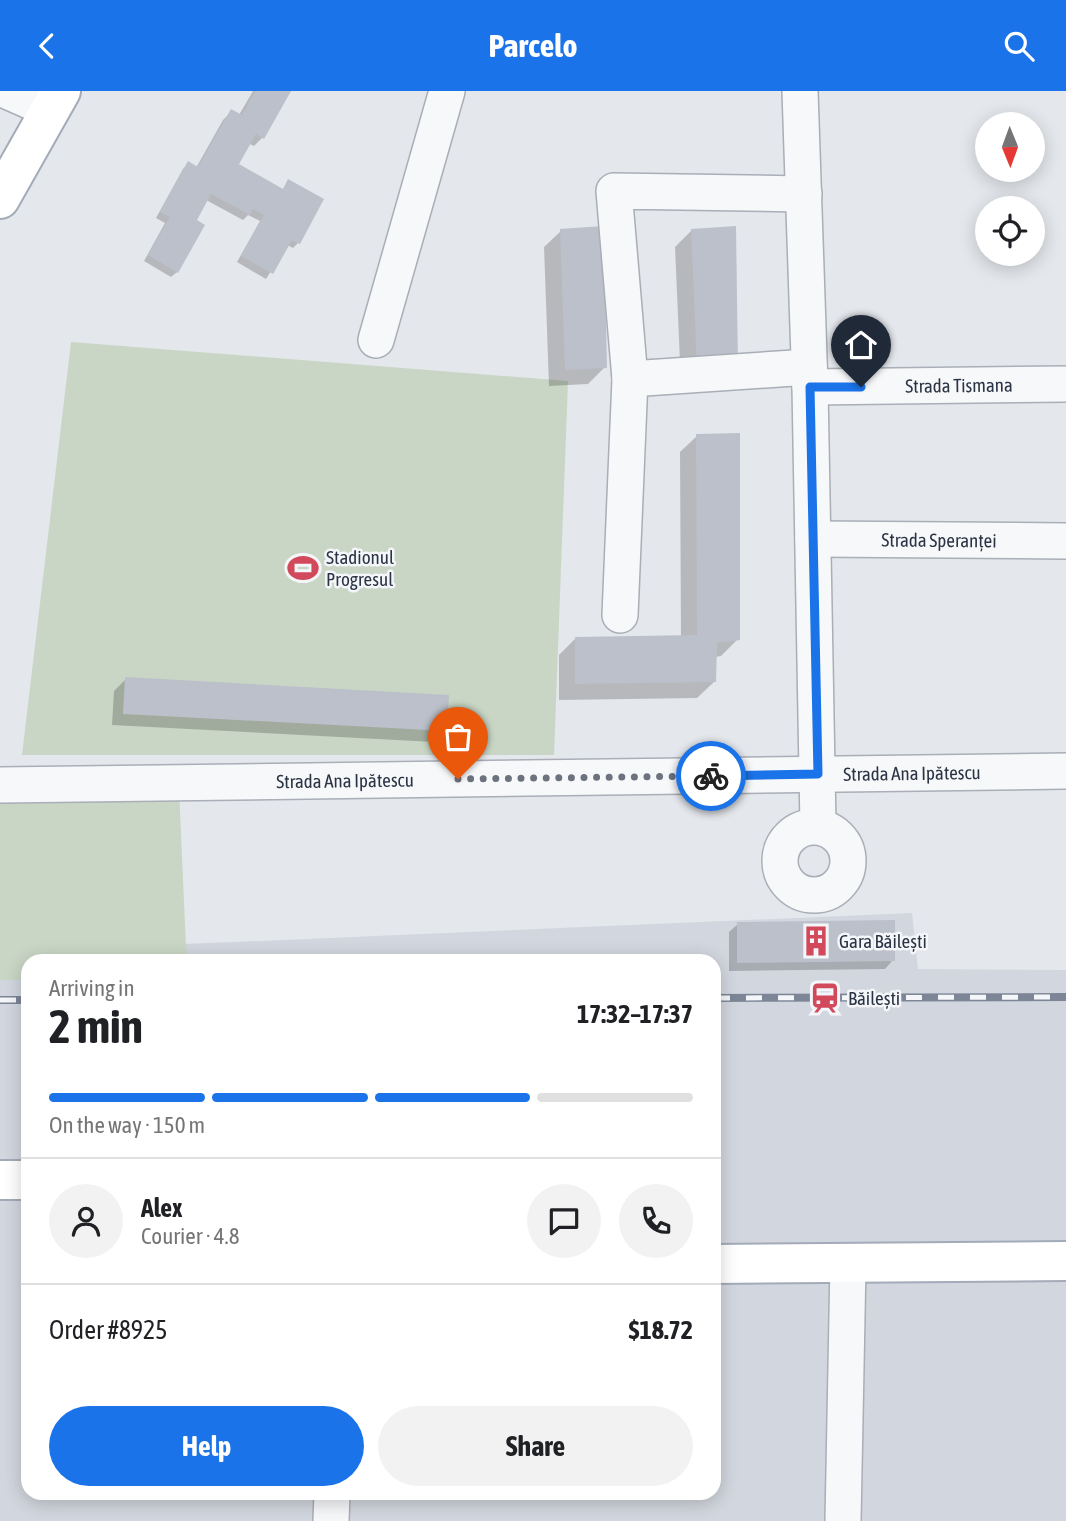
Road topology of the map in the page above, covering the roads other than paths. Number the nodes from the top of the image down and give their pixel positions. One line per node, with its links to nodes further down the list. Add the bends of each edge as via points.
1 (7, 91): 4 (street)
2 (447, 91): 7 (street)
3 (800, 91): 5 (street)
4 (55, 100): 6 (main road)
5 (804, 194): 8 (street); 9 (street, via 614,191)
6 (0, 199)
7 (376, 340)
8 (810, 377): 9 (street, Strada Tismana); 10 (street, Strada Tismana); 11 (street)
9 (630, 379): 13 (street)
10 (1066, 384)
11 (813, 539): 12 (street, Strada Speranței); 15 (street)
12 (1066, 541)
13 (620, 615)
14 (1066, 771): 15 (street, Strada Ana Ipătescu)
15 (818, 774): 16 (street, Strada Ana Ipătescu); 17 (street)
16 (0, 785)
17 (818, 826)
18 (0, 1180): 19 (main road)
19 (21, 1180)
20 (1066, 1261): 22 (main road)
21 (721, 1264): 22 (main road)
22 (848, 1264): 25 (street)
23 (332, 1500): 24 (street)
24 (331, 1521)
25 (843, 1521)

